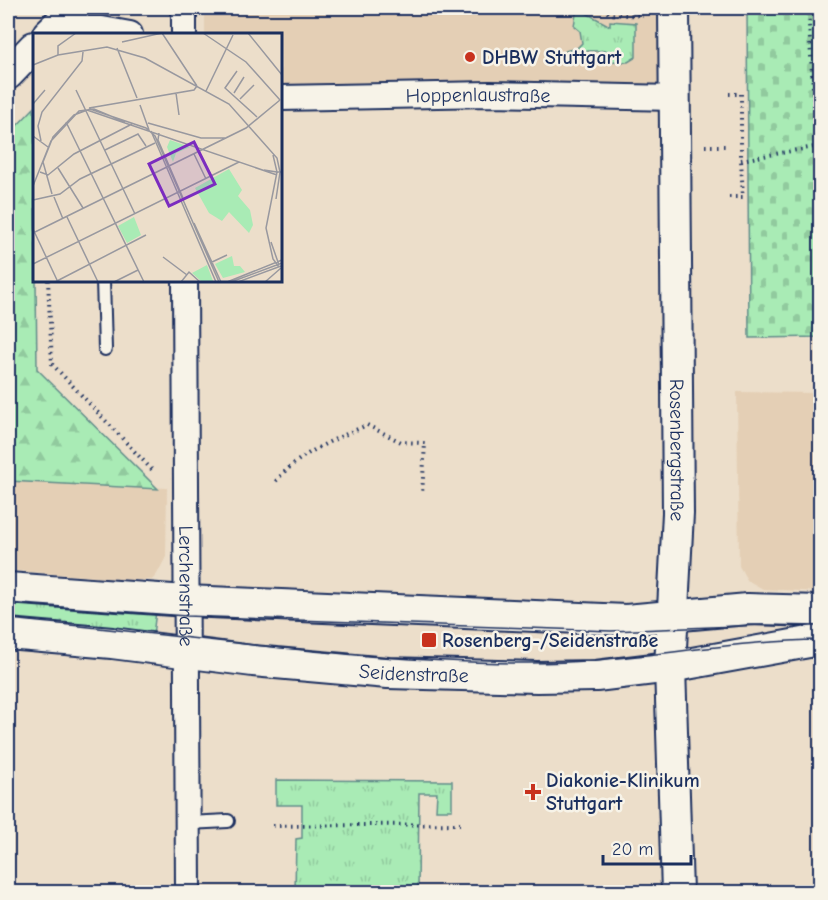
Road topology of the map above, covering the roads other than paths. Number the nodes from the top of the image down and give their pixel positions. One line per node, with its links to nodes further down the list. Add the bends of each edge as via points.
1 (75, 8): 4 (street)
2 (184, 8): 7 (street)
3 (674, 8): 11 (street, Rosenbergstraße)
4 (49, 33)
5 (74, 33): 6 (street, via 102,29)
6 (124, 33)
7 (184, 33)
8 (33, 49): 9 (street)
9 (8, 74)
10 (282, 98): 11 (street, Hoppenlaustraße, via 490,94)
11 (674, 98): 18 (street, Rosenbergstraße, via 678,513)
12 (103, 282): 14 (lane)
13 (185, 282): 16 (street, Lerchenstraße)
14 (105, 349)
15 (8, 588): 16 (street)
16 (186, 602): 18 (street, via 626,620); 21 (street, Lerchenstraße)
17 (820, 611): 18 (street, via 748,609)
18 (673, 616): 22 (street, Rosenbergstraße)
19 (8, 634): 21 (street, Seidenstraße)
20 (820, 640): 22 (street, Seidenstraße)
21 (187, 653): 22 (street, Seidenstraße, via 388,673 596,676); 24 (street, Lerchenstraße)
22 (670, 667): 26 (street, Rosenbergstraße)
23 (228, 821): 24 (lane)
24 (188, 823): 25 (street, Lerchenstraße)
25 (188, 892)
26 (677, 892)

